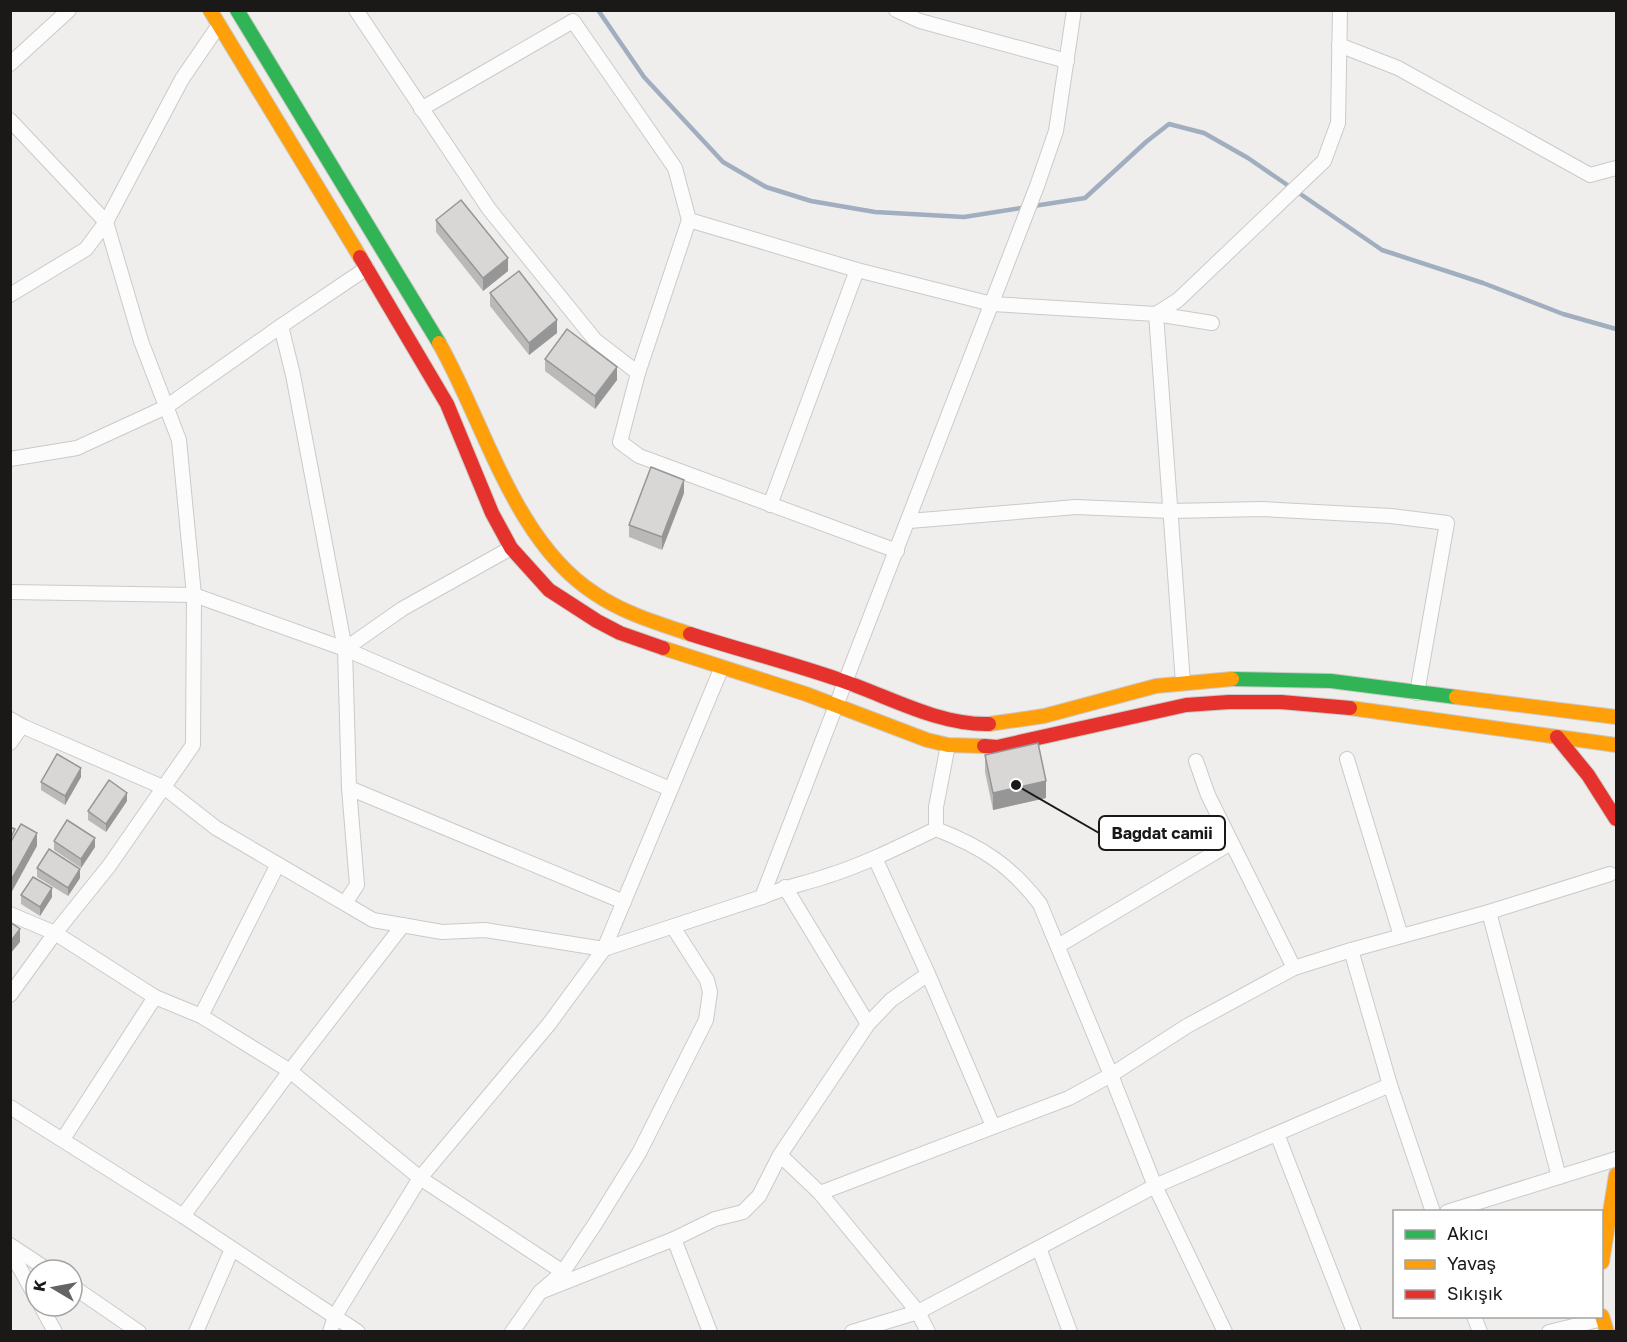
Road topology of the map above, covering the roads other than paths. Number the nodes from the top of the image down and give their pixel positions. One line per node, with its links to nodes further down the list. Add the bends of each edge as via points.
1 (69, 10): 11 (street)
2 (210, 10): 8 (main road)
3 (237, 10): 36 (main road, via 453,367 514,499 557,562 585,587 636,615)
4 (356, 10): 12 (street)
5 (896, 10): 10 (street, via 920,21)
6 (1074, 10): 10 (street)
7 (1340, 10): 9 (street)
8 (219, 25): 16 (street, via 182,79); 17 (main road)
9 (1340, 45): 14 (street, via 1398,68 1590,175); 21 (street, via 1338,123 1324,161 1178,300)
10 (1067, 62): 20 (street, via 1056,131)
11 (10, 64)
12 (422, 109): 15 (street, via 573,21 675,168); 24 (street, via 489,209 563,302 595,340)
13 (10, 120): 16 (street)
14 (1617, 168)
15 (690, 220): 18 (street); 24 (street)
16 (106, 222): 19 (street, via 86,249); 25 (street, via 141,341)
17 (367, 268): 23 (street); 30 (main road, via 447,404 492,513)
18 (857, 270): 20 (street); 27 (street)
19 (10, 295)
20 (992, 304): 21 (street); 29 (street)
21 (1156, 314): 22 (street); 28 (street)
22 (1212, 323)
23 (280, 326): 25 (street); 34 (street, via 293,375)
24 (638, 373): 27 (street, via 620,442 639,456)
25 (166, 407): 26 (street, via 77,448); 33 (street, via 179,440)
26 (10, 459)
27 (770, 505): 31 (street)
28 (1170, 511): 29 (street, via 1076,507); 37 (street); 38 (street, via 1273,509 1447,523)
29 (909, 521): 31 (street)
30 (511, 548): 34 (street, via 402,609); 35 (main road, via 549,590 597,621 620,633)
31 (897, 551): 36 (street)
32 (10, 592): 33 (street)
33 (194, 595): 34 (street); 48 (street, via 193,745)
34 (345, 649): 49 (street); 50 (street)
35 (722, 667): 39 (main road); 50 (street)
36 (846, 681): 37 (main road, via 930,713 974,724 1017,722 1155,686); 39 (street)
37 (1184, 683): 38 (main road, via 1232,678 1306,679)
38 (1417, 693): 40 (main road)
39 (836, 705): 44 (main road); 58 (street)
40 (1617, 717)
41 (16, 723): 43 (street); 48 (street)
42 (1557, 736): 44 (main road, via 1340,706 1239,702 1186,705 997,747); 45 (main road); 51 (main road)
43 (10, 743)
44 (948, 745): 52 (street, via 936,807)
45 (1617, 745)
46 (1347, 759): 66 (street)
47 (1196, 761): 53 (street)
48 (165, 788): 55 (street, via 216,828); 65 (street)
49 (349, 788): 59 (street); 60 (street, via 357,885)
50 (670, 789): 59 (street)
51 (1617, 819)
52 (936, 829): 54 (street); 67 (street, via 967,841 1022,880 1040,904)
53 (1231, 843): 67 (street); 70 (street)
54 (875, 858): 57 (street); 71 (street)
55 (277, 866): 60 (street); 74 (street)
56 (1610, 874): 61 (street)
57 (785, 887): 58 (street); 75 (street)
58 (762, 897): 64 (street)
59 (624, 902): 68 (street)
60 (345, 903): 63 (street, via 373,920)
61 (1489, 912): 66 (street); 86 (street)
62 (10, 914): 65 (street)
63 (403, 925): 68 (street, via 442,932 485,930); 76 (street)
64 (673, 927): 68 (street); 100 (street, via 707,980 710,992 706,1020 639,1153)
65 (55, 933): 72 (street); 73 (street)
66 (1401, 936): 69 (street)
67 (1058, 946): 77 (street)
68 (604, 949): 87 (street, via 549,1024)
69 (1351, 950): 70 (street); 78 (street)
70 (1294, 968): 77 (street, via 1187,1026)
71 (928, 974): 75 (street, via 891,1000); 80 (street)
72 (10, 995)
73 (155, 997): 74 (street); 82 (street)
74 (201, 1016): 76 (street)
75 (868, 1024): 83 (street)
76 (290, 1071): 87 (street); 92 (street)
77 (1111, 1074): 80 (street, via 1069,1098); 88 (street)
78 (1390, 1085): 81 (street); 90 (street)
79 (10, 1107): 82 (street)
80 (993, 1126): 89 (street)
81 (1277, 1134): 88 (street); 120 (street)
82 (63, 1139): 92 (street)
83 (780, 1155): 89 (street); 93 (street, via 759,1196 743,1212 715,1219)
84 (1617, 1159): 86 (street)
85 (1617, 1175): 98 (main road)
86 (1559, 1177): 91 (street)
87 (420, 1178): 100 (street); 105 (street)
88 (1155, 1186): 95 (street); 119 (street)
89 (820, 1193): 104 (street)
90 (1432, 1210)
91 (1453, 1210)
92 (183, 1216): 96 (street)
93 (674, 1239): 102 (street); 115 (street)
94 (10, 1245): 99 (street)
95 (1039, 1248): 104 (street); 118 (street)
96 (232, 1249): 105 (street); 111 (street)
97 (10, 1251): 101 (street)
98 (1603, 1256)
99 (30, 1258)
100 (563, 1272): 102 (street)
101 (24, 1276)
102 (540, 1292): 114 (street)
103 (84, 1295): 110 (street)
104 (918, 1312): 116 (street); 117 (street)
105 (335, 1316): 112 (street); 113 (street)
106 (47, 1318): 109 (street)
107 (1474, 1318): 121 (street)
108 (1603, 1322): 122 (street)
109 (55, 1332)
110 (139, 1332)
111 (196, 1332)
112 (330, 1332)
113 (357, 1332)
114 (512, 1332)
115 (710, 1332)
116 (852, 1332)
117 (928, 1332)
118 (1071, 1332)
119 (1226, 1332)
120 (1354, 1332)
121 (1480, 1332)
122 (1549, 1332)

